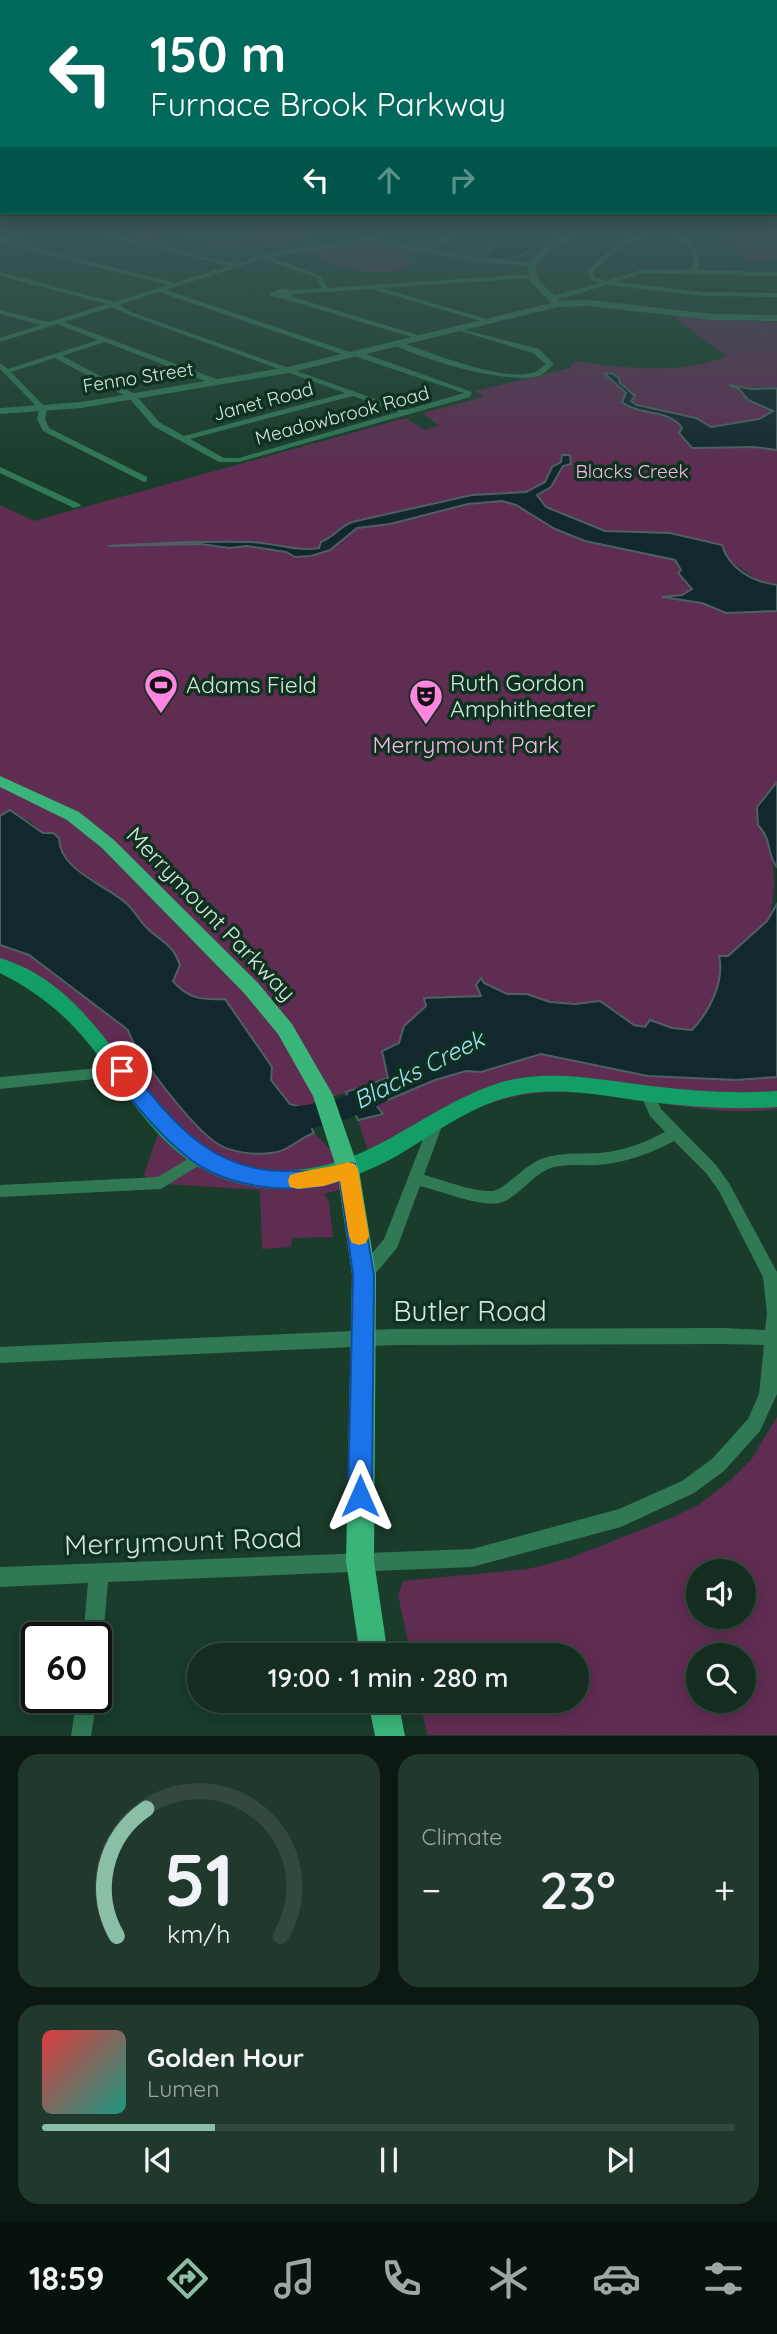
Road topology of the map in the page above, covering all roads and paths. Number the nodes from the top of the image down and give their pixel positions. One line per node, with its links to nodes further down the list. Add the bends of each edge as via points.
1 (0, 312): 12 (street)
2 (89, 312): 11 (street)
3 (134, 312): 21 (street)
4 (227, 312): 18 (street)
5 (343, 312): 14 (street)
6 (458, 312): 10 (street)
7 (525, 312): 10 (street, Fenno Street)
8 (668, 312): 9 (street, Fenno Street)
9 (777, 318)
10 (488, 321): 13 (street, Fenno Street)
11 (58, 322): 12 (street); 16 (street)
12 (48, 325): 15 (street)
13 (459, 329): 14 (street, Fenno Street); 17 (street, via 536,351 550,363 536,375 506,377)
14 (422, 338): 17 (street, Fenno Street)
15 (0, 340)
16 (104, 340): 19 (street); 23 (street)
17 (397, 344): 18 (street, Fenno Street)
18 (354, 354): 21 (street, Fenno Street); 28 (street, Meadowbrook Road, via 468,392 463,398)
19 (55, 355): 22 (street); 25 (street)
20 (0, 365): 22 (street)
21 (288, 370): 23 (street, Fenno Street); 24 (street)
22 (8, 371): 26 (street)
23 (216, 382): 25 (street, Fenno Street)
24 (352, 393): 28 (street); 29 (street, Janet Road)
25 (132, 396): 26 (street, Fenno Street); 29 (street, via 146,415)
26 (43, 409): 27 (street, Fenno Street); 32 (street, via 46,429)
27 (0, 411)
28 (408, 414): 30 (street, Meadowbrook Road, via 239,460)
29 (183, 439): 30 (street)
30 (222, 460)
31 (0, 470): 33 (street)
32 (144, 479)
33 (78, 506)
34 (0, 780): 43 (main road, Merrymount Parkway, via 73,816 108,844 251,988 285,1029 323,1095)
35 (0, 965): 36 (main road, via 33,981 64,1005)
36 (122, 1071): 37 (street); 42 (main road, via 164,1125)
37 (0, 1083)
38 (647, 1093): 39 (main road, via 725,1101); 40 (main road, via 585,1084 526,1085 481,1098); 41 (street, Merrymount Road, via 655,1112)
39 (777, 1099)
40 (436, 1122): 43 (main road, via 375,1161); 44 (street)
41 (674, 1133): 44 (street, via 624,1156 544,1164 499,1197); 46 (street, Merrymount Road, via 724,1187)
42 (201, 1157): 43 (main road, via 230,1172 273,1180 324,1178); 45 (street, via 161,1183)
43 (345, 1160): 47 (main road, Merrymount Parkway)
44 (416, 1179): 47 (street, via 391,1243)
45 (0, 1191)
46 (774, 1274): 48 (street, Merrymount Road)
47 (364, 1275): 49 (main road, Merrymount Parkway)
48 (772, 1338): 49 (street, Butler Road); 51 (street, Merrymount Road, via 763,1410 737,1446 688,1487 621,1518 472,1558)
49 (360, 1339): 50 (street, Butler Road); 51 (main road, Merrymount Parkway)
50 (0, 1355)
51 (360, 1561): 52 (street, Merrymount Road); 55 (main road, Merrymount Parkway)
52 (99, 1572): 53 (street, Merrymount Road); 54 (street)
53 (0, 1577)
54 (94, 1622)
55 (372, 1643)
56 (85, 1713): 58 (street)
57 (385, 1713): 59 (main road)
58 (81, 1735)
59 (390, 1735)

